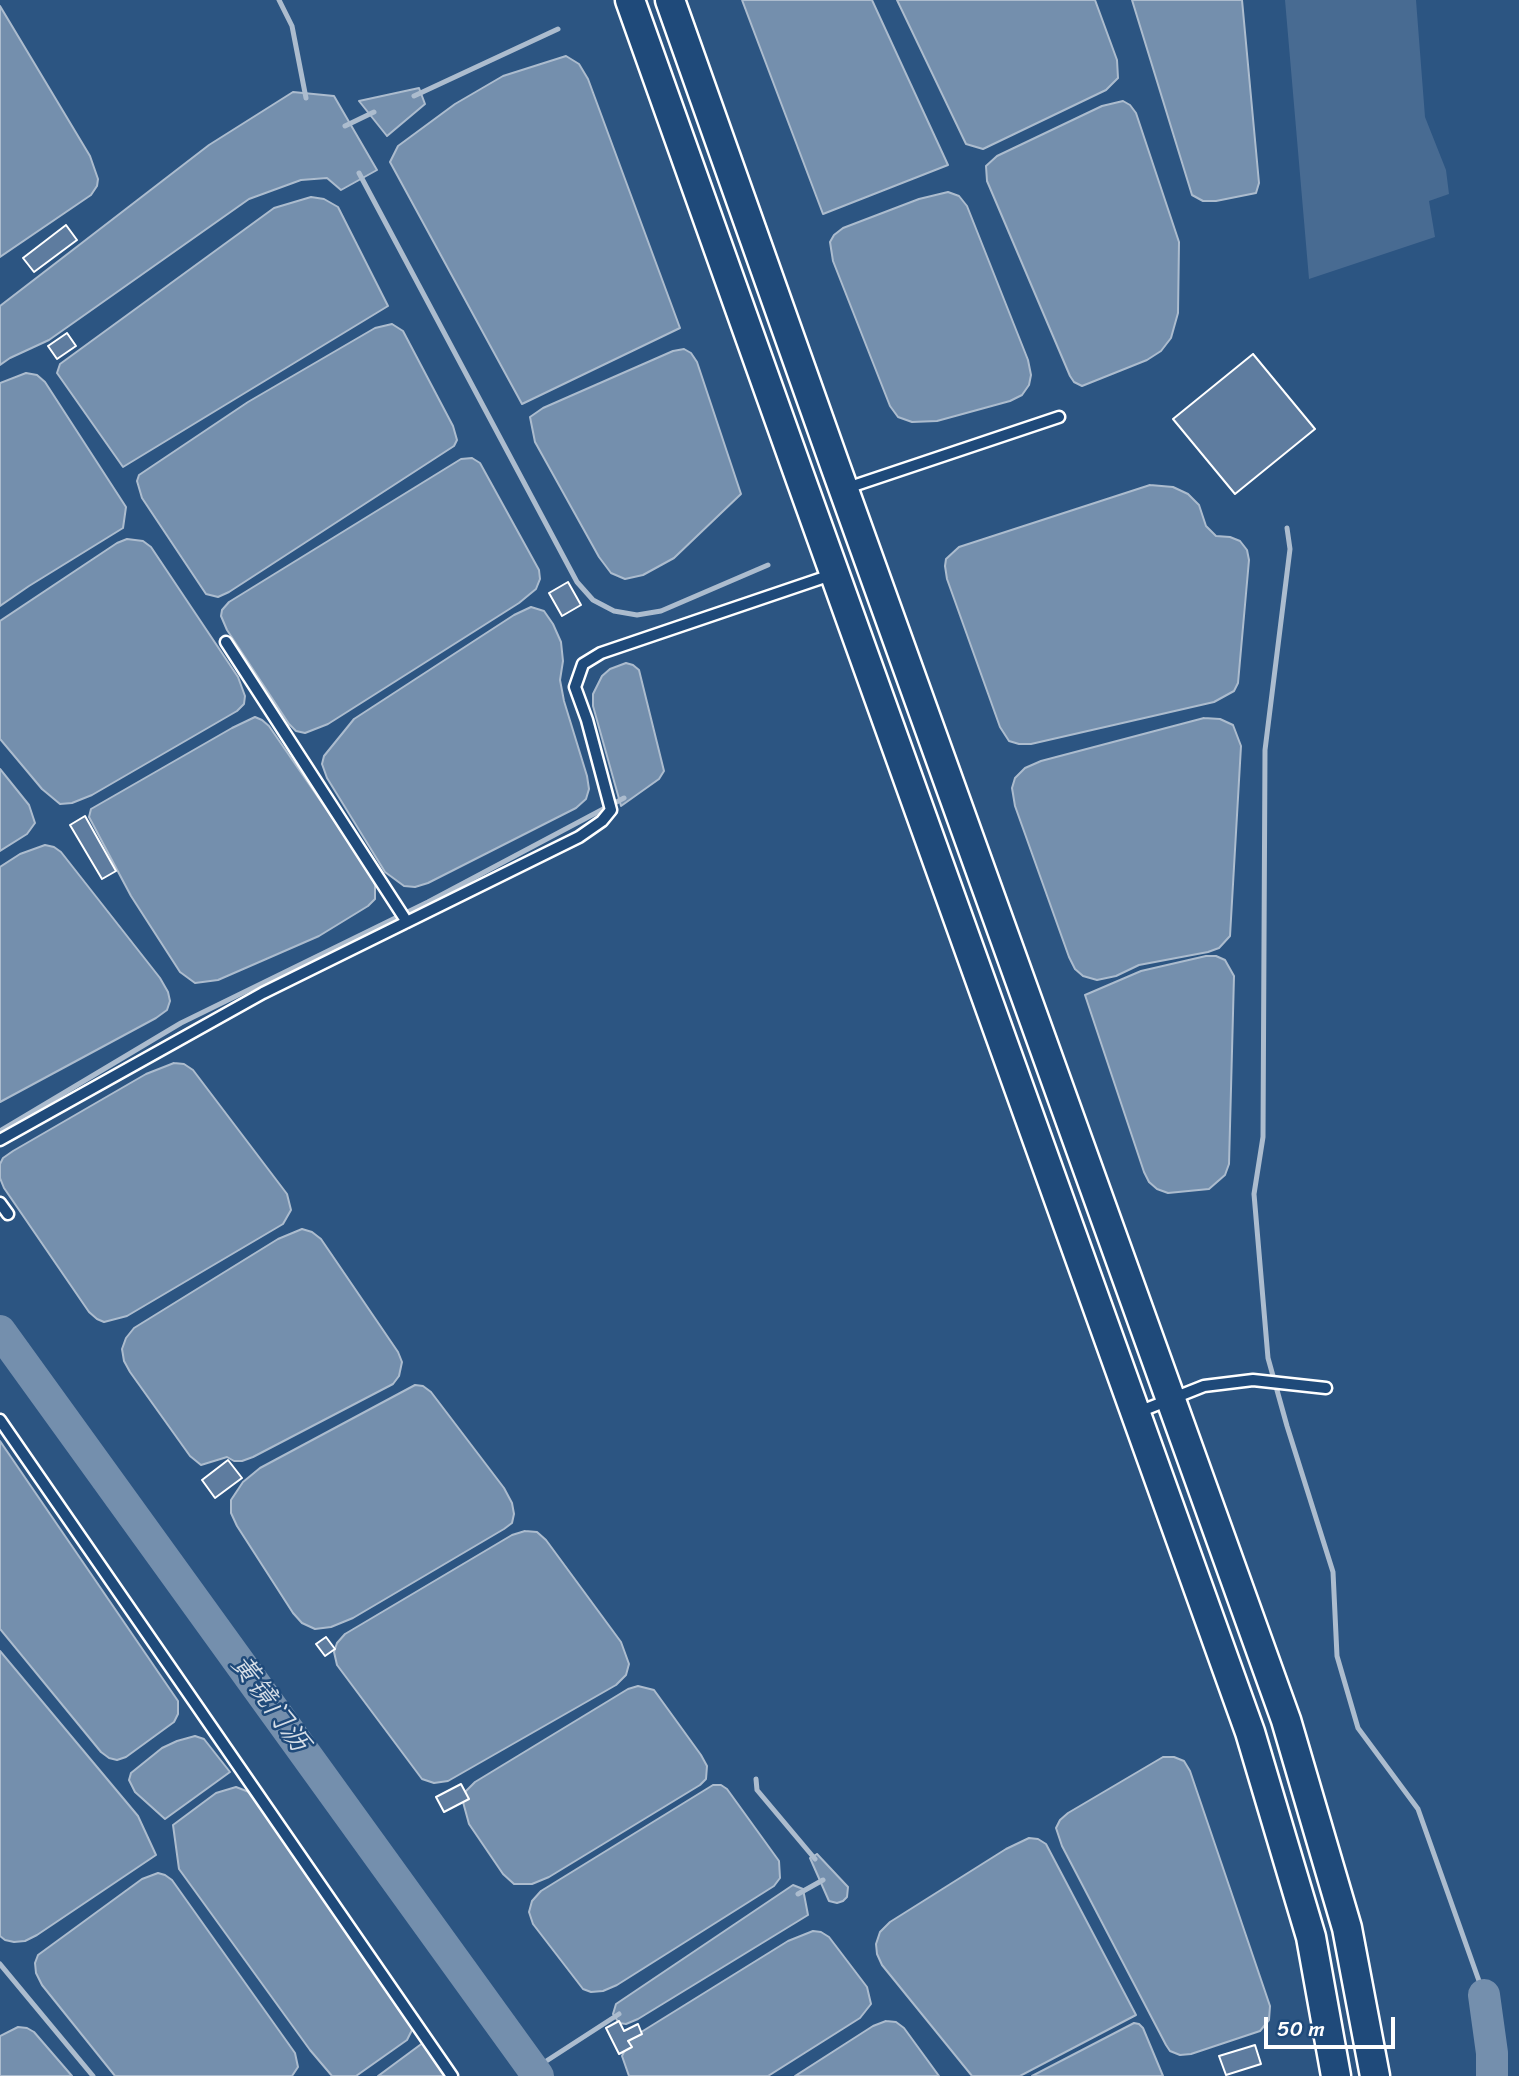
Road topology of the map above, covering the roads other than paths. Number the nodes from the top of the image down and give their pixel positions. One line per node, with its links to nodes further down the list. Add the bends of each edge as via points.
1 (631, 0): 5 (main road)
2 (670, 0): 4 (main road)
3 (1059, 416): 4 (lane)
4 (844, 489): 12 (main road)
5 (834, 574): 7 (lane, via 601,653 583,664 575,687 611,810 579,837); 13 (main road)
6 (226, 642): 7 (lane)
7 (407, 922): 8 (lane, via 263,993)
8 (0, 1140)
9 (0, 1203): 10 (lane)
10 (8, 1214)
11 (1326, 1388): 12 (lane, via 1252,1380 1204,1386)
12 (1170, 1398): 13 (lane); 17 (main road, via 1286,1720 1347,1928)
13 (1136, 1413): 16 (main road, via 1250,1732 1311,1937)
14 (0, 1420): 15 (lane)
15 (452, 2076)
16 (1336, 2076)
17 (1375, 2076)

